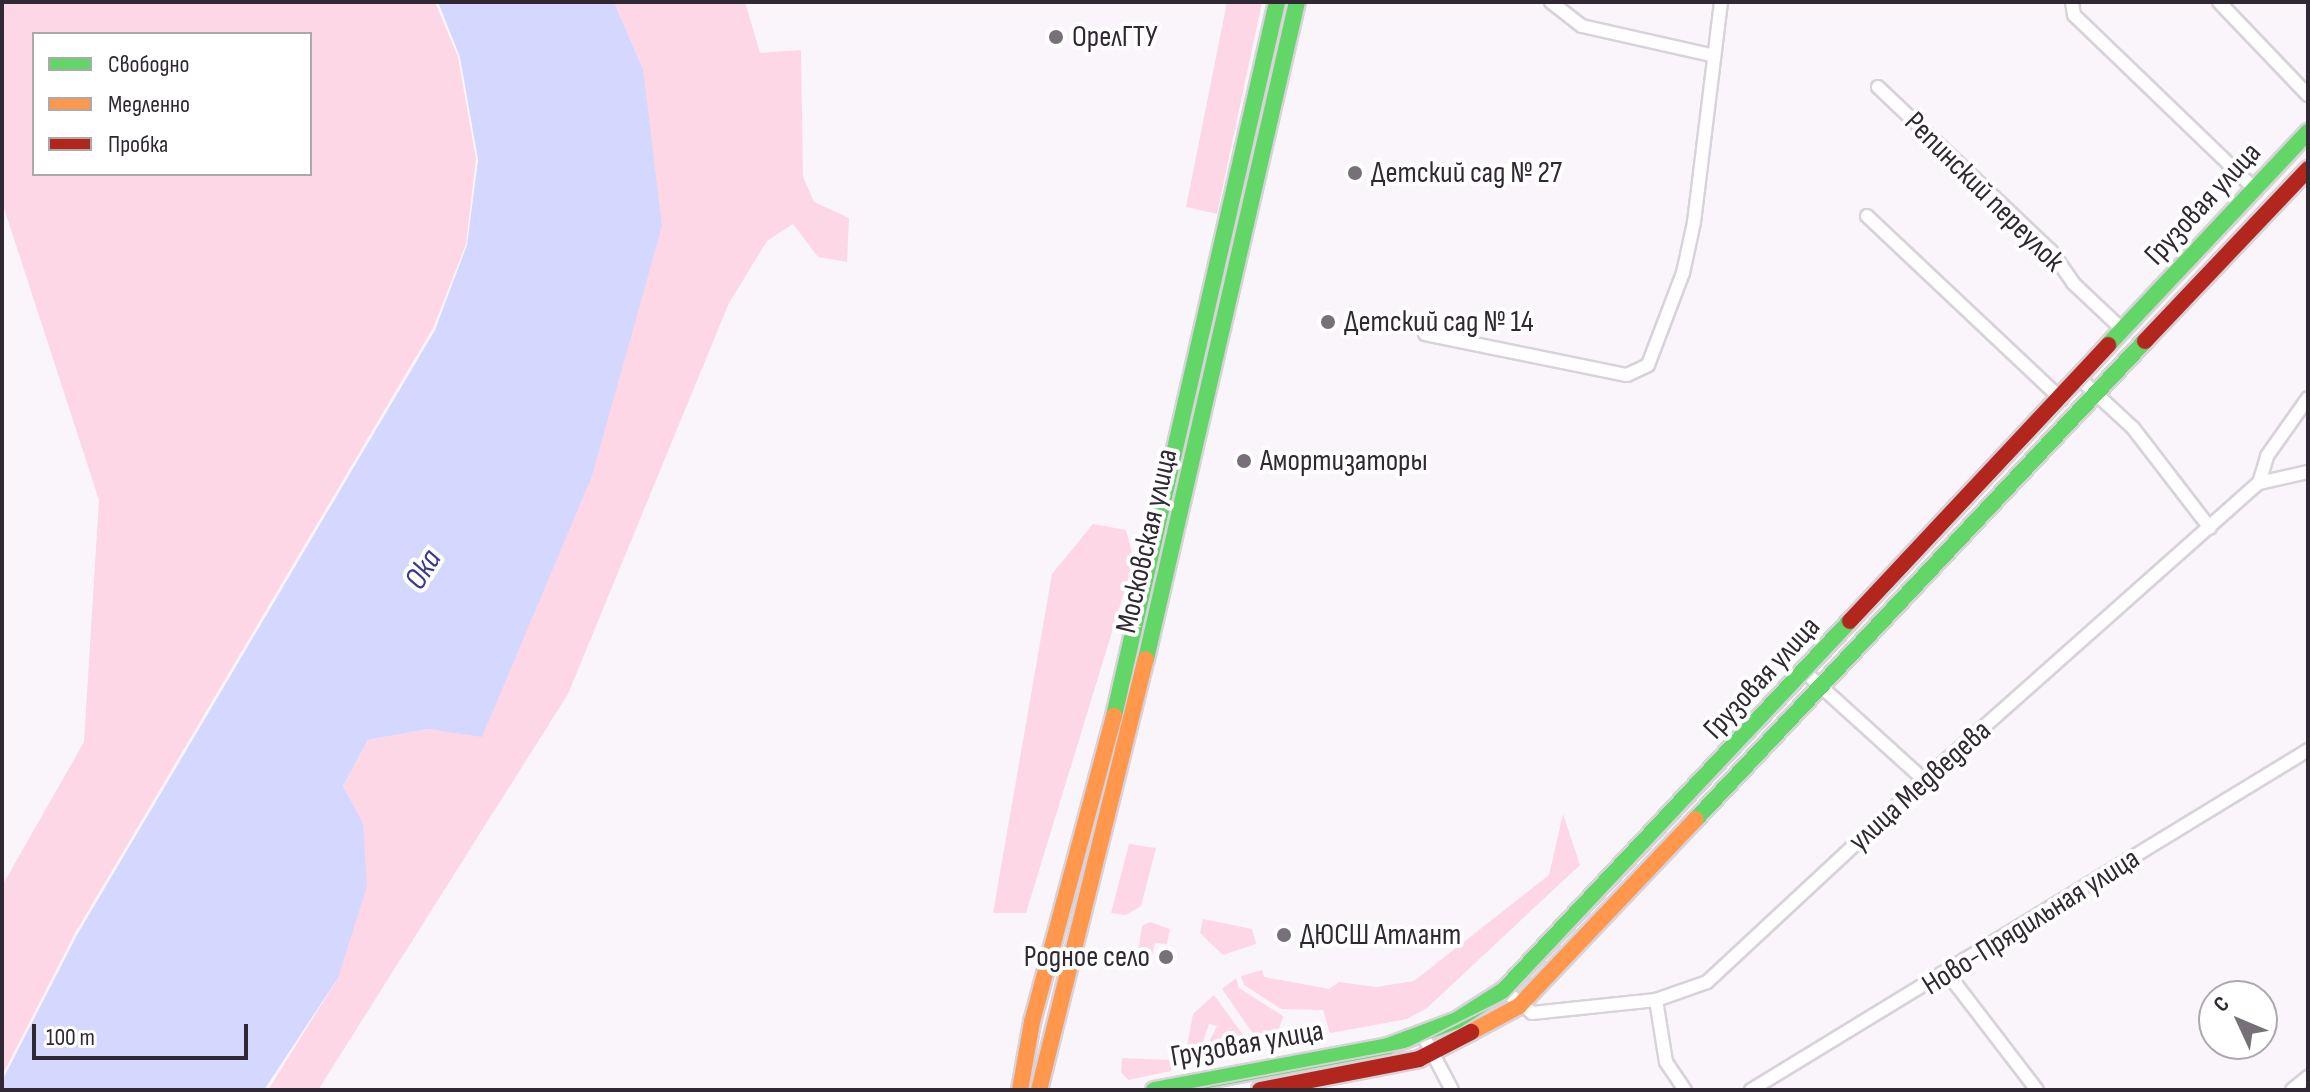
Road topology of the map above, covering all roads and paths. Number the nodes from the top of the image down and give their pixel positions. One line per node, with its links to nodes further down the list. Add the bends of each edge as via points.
1 (1277, 2): 10 (street, Московская улица)
2 (1297, 2): 11 (street, Московская улица)
3 (1551, 2): 7 (street, via 1582,26)
4 (1721, 2): 7 (street)
5 (2072, 2): 14 (street, via 2074,15)
6 (2219, 2): 9 (street)
7 (1711, 55): 17 (street, via 1694,222 1654,358 1627,375)
8 (1878, 87): 16 (street, Репинский переулок, via 2051,251 2073,283)
9 (2308, 95)
10 (1254, 110): 11 (street); 36 (street, Московская улица, via 1089,817 1032,1022)
11 (1274, 113): 37 (street, Московская улица, via 1150,652)
12 (2308, 132): 14 (street, Грузовая улица)
13 (2308, 169): 19 (street, Грузовая улица)
14 (2255, 189): 16 (street, Грузовая улица)
15 (1867, 216): 21 (street)
16 (2124, 331): 18 (street, Грузовая улица)
17 (1425, 334)
18 (2080, 379): 19 (street); 21 (street, Грузовая улица)
19 (2097, 395): 24 (street, via 2133,428); 26 (street, Грузовая улица)
20 (2308, 398): 23 (street, via 2267,456)
21 (2061, 399): 25 (street, Грузовая улица)
22 (2308, 472): 23 (street, улица Медведева)
23 (2259, 483): 24 (street, улица Медведева)
24 (2210, 528): 28 (street, улица Медведева)
25 (1805, 672): 26 (street); 30 (street, Грузовая улица)
26 (1822, 688): 28 (street); 32 (street, Грузовая улица)
27 (2308, 750): 29 (street, Ново-Прядильная улица)
28 (1924, 780): 31 (street, улица Медведева, via 1716,975)
29 (1948, 974): 42 (street, Ново-Прядильная улица); 43 (street)
30 (1504, 990): 32 (street); 33 (street, Грузовая улица)
31 (1656, 1000): 32 (street, улица Медведева, via 1532,1013); 41 (street, via 1666,1062)
32 (1519, 1006): 34 (street, Грузовая улица)
33 (1423, 1035): 34 (street); 38 (street, Грузовая улица)
34 (1432, 1055): 39 (street, Грузовая улица); 40 (street)
35 (2308, 1077): 44 (street)
36 (1023, 1090)
37 (1039, 1090)
38 (1154, 1090)
39 (1260, 1090)
40 (1452, 1090)
41 (1685, 1090)
42 (1751, 1090)
43 (2037, 1090)
44 (2292, 1090)

